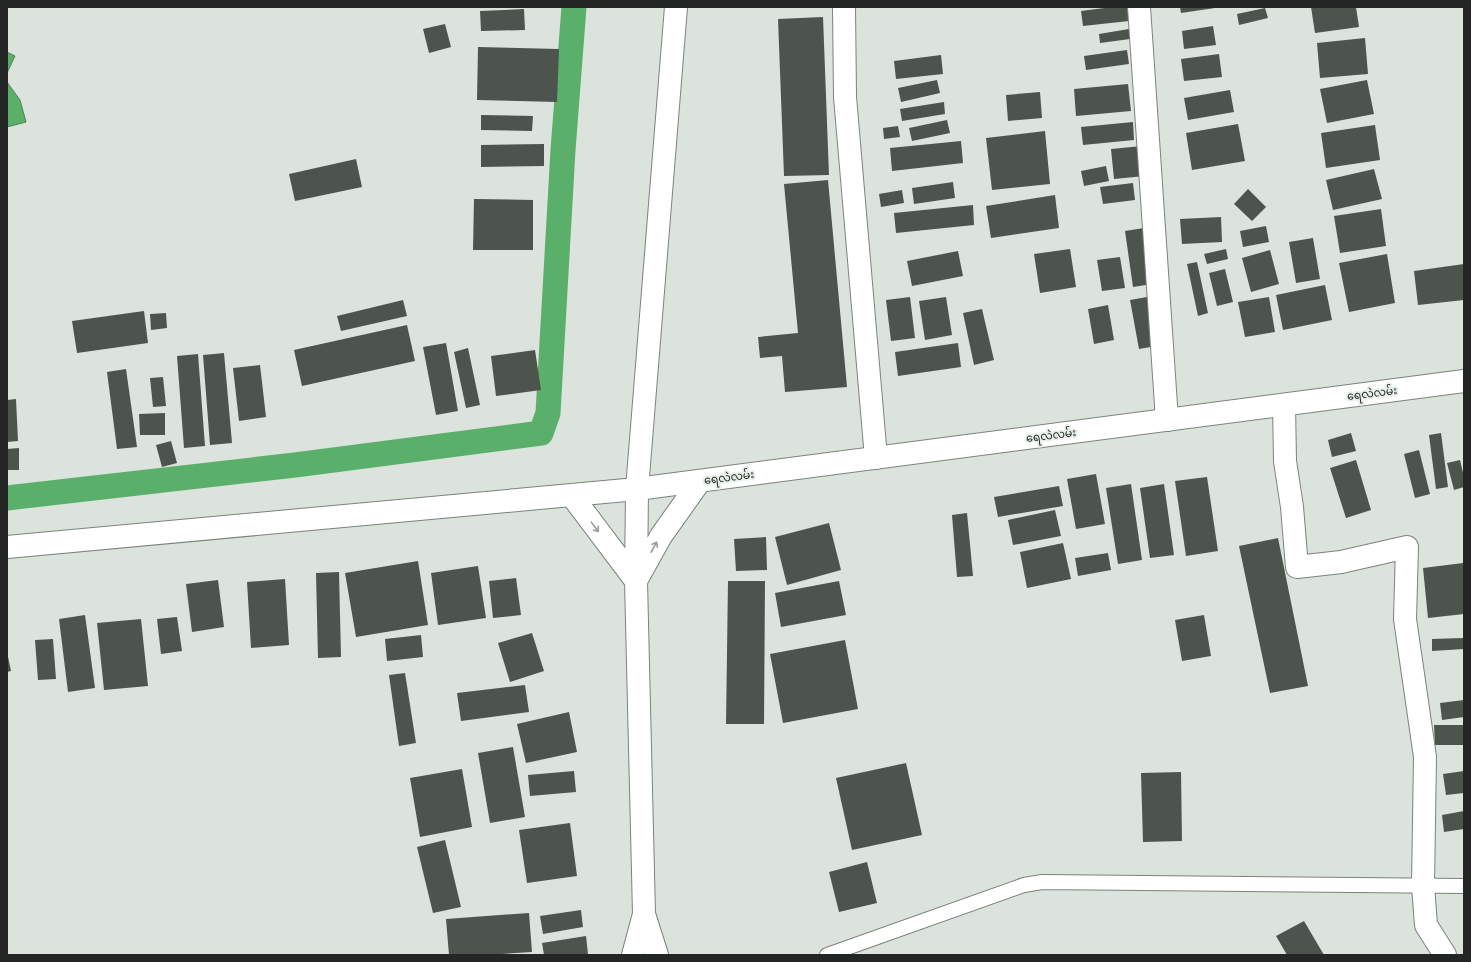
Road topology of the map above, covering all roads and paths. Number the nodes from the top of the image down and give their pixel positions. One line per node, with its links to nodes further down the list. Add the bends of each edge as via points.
1 (676, 7): 9 (main road)
2 (844, 7): 7 (main road, via 845,97)
3 (1139, 7): 6 (main road)
4 (1464, 381): 5 (main road, ရေလဲလမ်း)
5 (1284, 405): 6 (main road, ရေလဲလမ်း); 13 (main road, via 1285,461 1297,567 1341,562 1408,547 1405,619 1425,757)
6 (1167, 420): 7 (main road, ရေလဲလမ်း)
7 (876, 458): 8 (main road, ရေလဲလမ်း)
8 (700, 481): 9 (main road, ရေလဲလမ်း); 12 (main road, one-way to 8, via 661,536)
9 (638, 489): 10 (main road, ရေလဲလမ်း); 12 (main road)
10 (572, 496): 11 (main road, ရေလဲလမ်း); 12 (main road, one-way to 12)
11 (7, 547)
12 (636, 581): 15 (main road)
13 (1423, 886): 14 (lane); 18 (lane, via 1042,882 1024,885); 19 (main road, via 1426,925)
14 (1464, 886)
15 (644, 914): 16 (main road); 17 (main road)
16 (633, 955)
17 (657, 955)
18 (827, 955)
19 (1445, 955)

